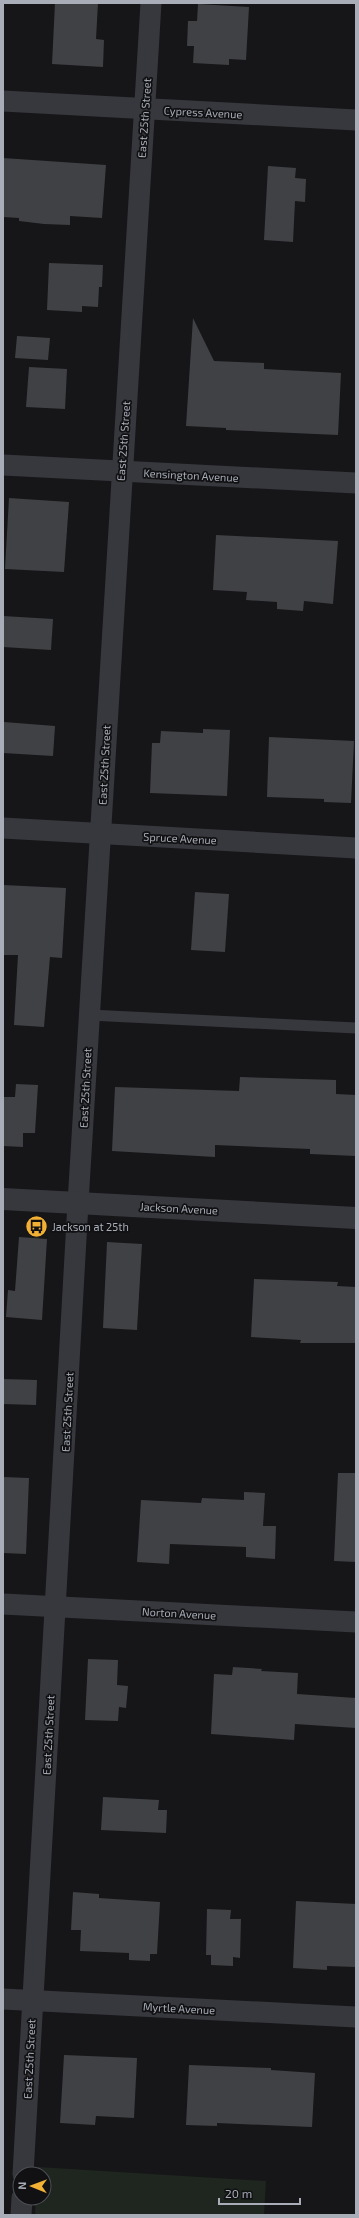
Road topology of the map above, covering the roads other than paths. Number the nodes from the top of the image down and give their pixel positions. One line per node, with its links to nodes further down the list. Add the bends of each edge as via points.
1 (151, 3): 3 (street, East 25th Street)
2 (3, 101): 3 (street, Cypress Avenue)
3 (145, 108): 4 (street, Cypress Avenue); 6 (street, East 25th Street)
4 (356, 120)
5 (3, 464): 6 (street, Kensington Avenue)
6 (121, 471): 7 (street, Kensington Avenue); 9 (street, East 25th Street)
7 (356, 483)
8 (3, 828): 9 (street, Spruce Avenue)
9 (100, 833): 10 (street, Spruce Avenue); 11 (street, East 25th Street)
10 (356, 848)
11 (89, 1015): 12 (lane); 14 (street, East 25th Street)
12 (356, 1028)
13 (3, 1199): 14 (street, Jackson Avenue)
14 (78, 1203): 15 (street, Jackson Avenue); 17 (street, East 25th Street)
15 (356, 1218)
16 (3, 1604): 17 (street, Norton Avenue)
17 (56, 1607): 18 (street, Norton Avenue); 20 (street, East 25th Street)
18 (356, 1622)
19 (3, 1999): 20 (street, Myrtle Avenue)
20 (32, 2001): 21 (street, Myrtle Avenue); 22 (street, East 25th Street)
21 (356, 2017)
22 (24, 2166)

